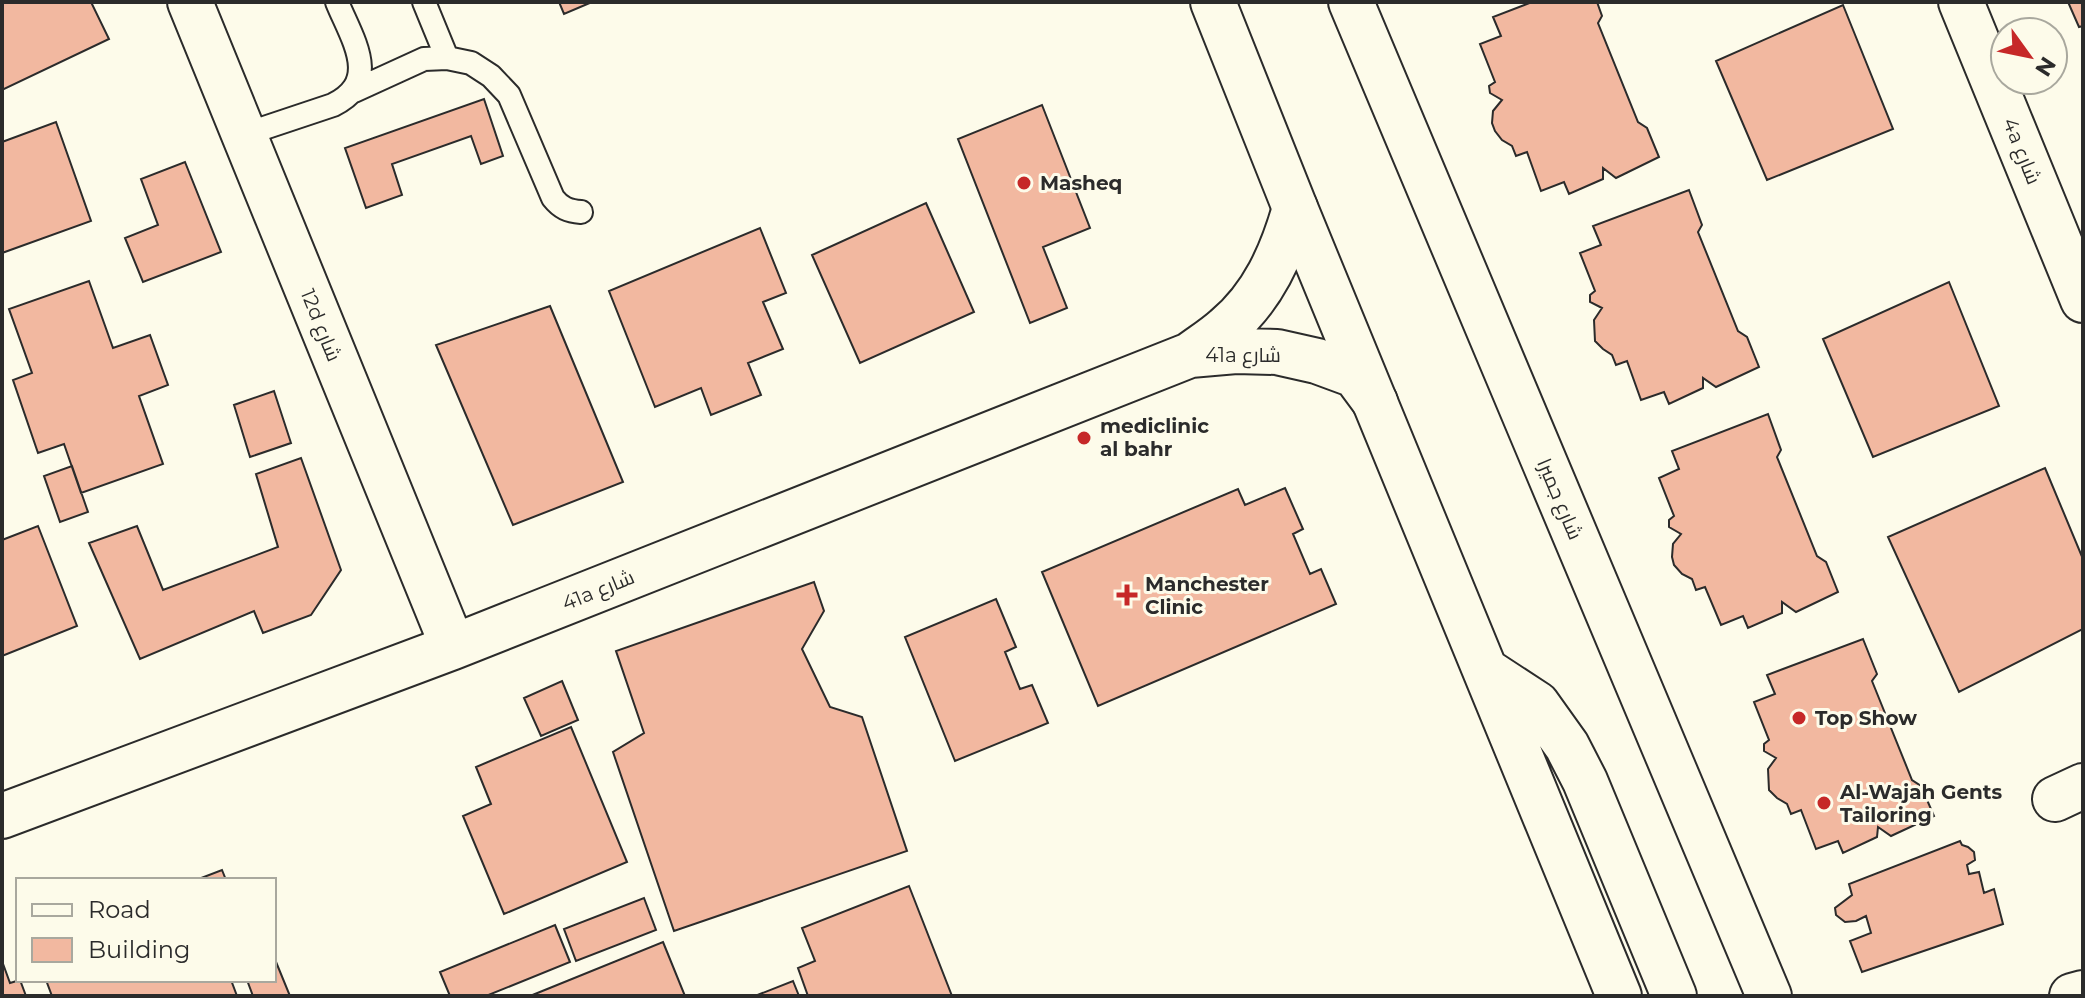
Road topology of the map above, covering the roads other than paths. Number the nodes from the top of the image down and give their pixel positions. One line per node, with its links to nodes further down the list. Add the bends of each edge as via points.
1 (190, 2): 9 (street, 12d شارع)
2 (337, 2): 8 (lane, via 361,67)
3 (424, 2): 7 (lane)
4 (1213, 2): 10 (street)
5 (1351, 2): 19 (street, شارع جميرا)
6 (1961, 2): 12 (street, 4a شارع)
7 (447, 58): 8 (lane, via 424,59); 11 (lane, via 471,63 509,95 553,198 559,206)
8 (354, 91): 9 (lane, via 333,105)
9 (243, 135): 15 (street, 12d شارع)
10 (1295, 208): 13 (street, 41a شارع, via 1286,242 1251,302); 14 (street)
11 (581, 212)
12 (2083, 300)
13 (1190, 355): 14 (street, 41a شارع, via 1277,352 1317,361 1355,375); 15 (street, 41a شارع)
14 (1375, 402): 16 (street)
15 (453, 647): 17 (street, 41a شارع)
16 (1485, 670): 18 (street); 23 (street, via 1537,704 1567,746)
17 (2, 816)
18 (1588, 920): 21 (street); 22 (street)
19 (1762, 980): 24 (street)
20 (2083, 993): 25 (street)
21 (1600, 996)
22 (1619, 996)
23 (1674, 996)
24 (1798, 996)
25 (2072, 996)

